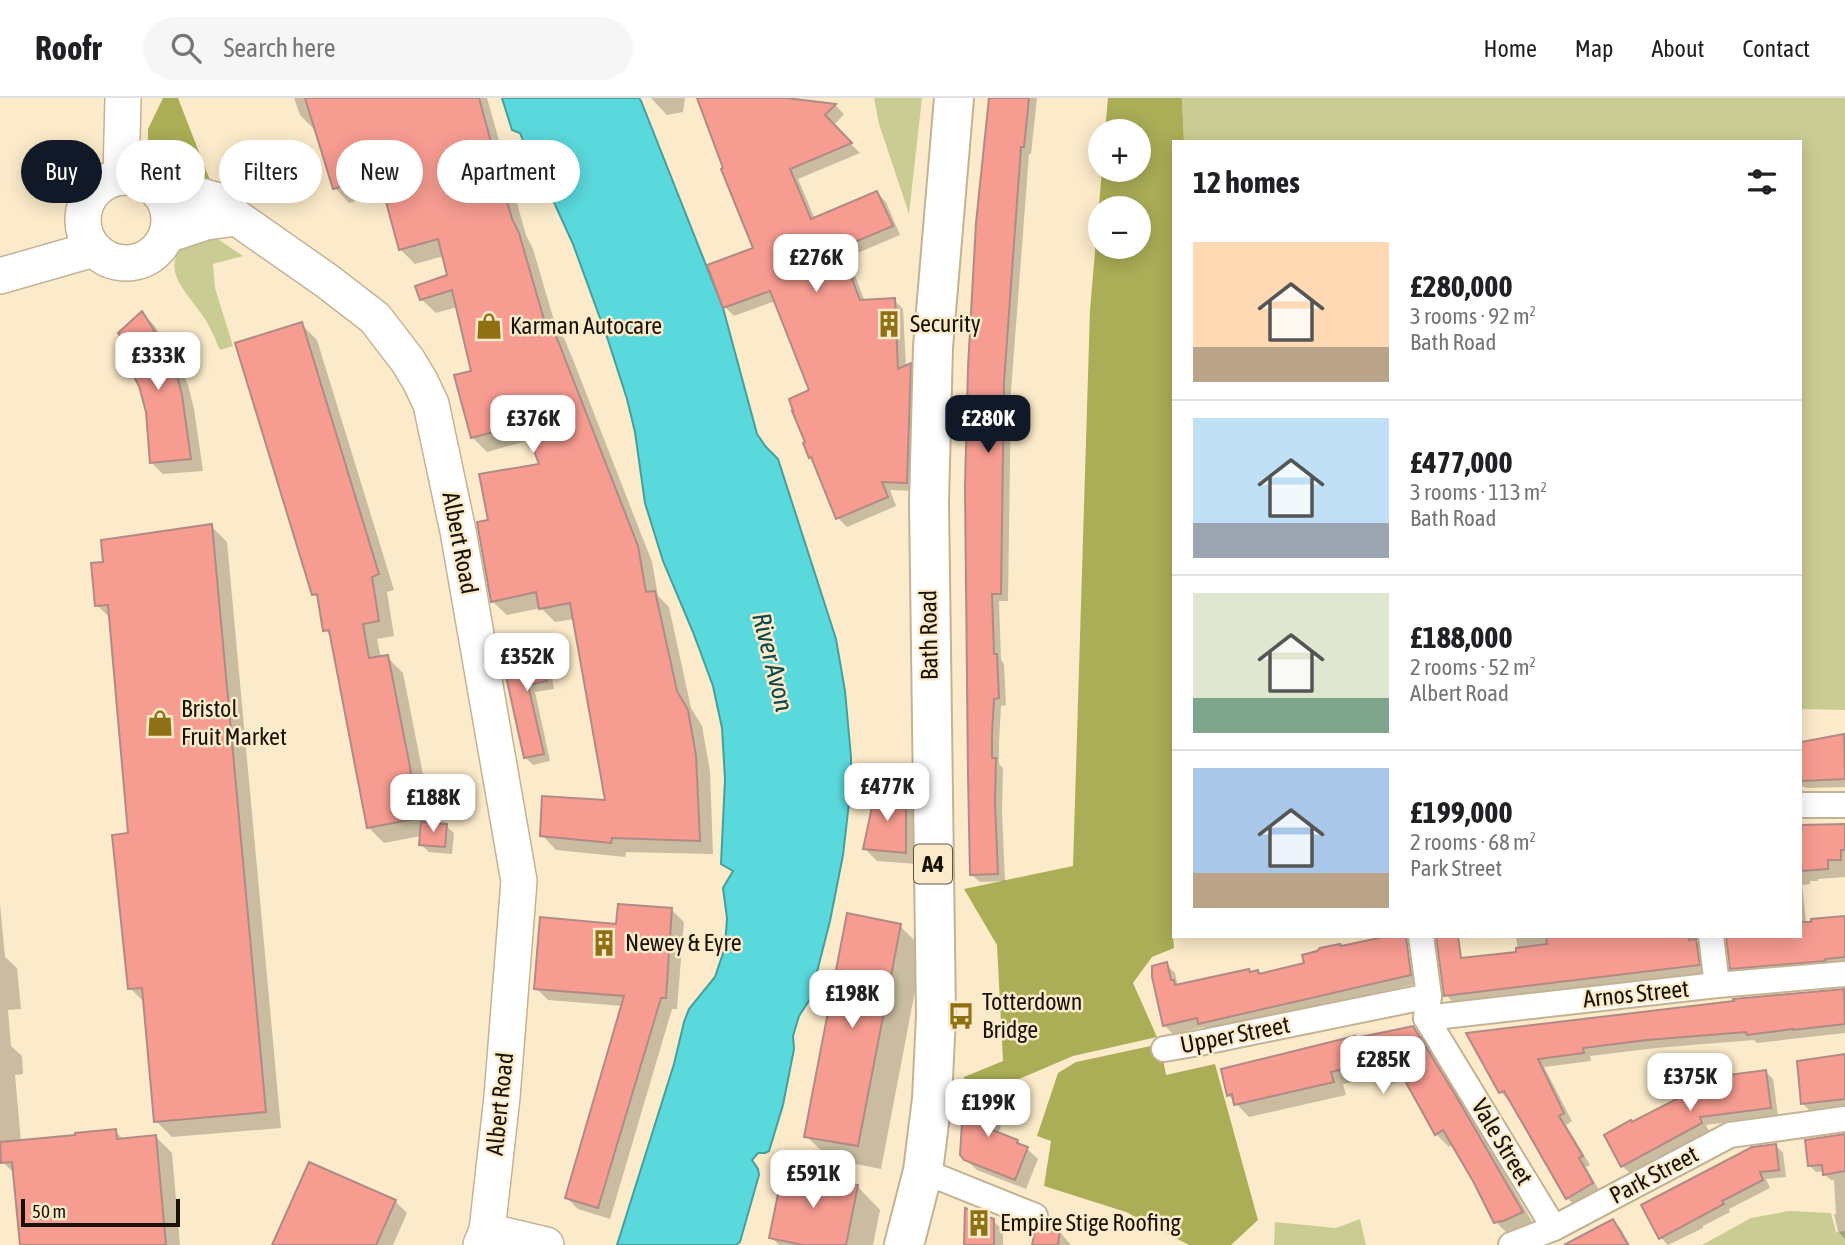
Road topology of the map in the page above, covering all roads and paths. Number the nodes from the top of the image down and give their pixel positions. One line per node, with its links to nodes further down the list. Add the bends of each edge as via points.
1 (124, 98): 3 (street)
2 (954, 98): 21 (highway, Bath Road / A4, via 933,347 928,557 936,1016)
3 (122, 140)
4 (116, 178): 7 (street, via 96,188)
5 (205, 197): 8 (street, Albert Road, via 219,201)
6 (165, 203): 9 (street)
7 (83, 212): 10 (street, via 82,225); 11 (street)
8 (237, 218): 9 (street); 24 (street, Albert Road, via 375,318 408,361 431,404 458,531 519,881 502,1097)
9 (166, 235): 10 (street, via 150,256 139,261 115,262)
10 (93, 249): 11 (street)
11 (14, 272)
12 (1802, 805): 13 (street)
13 (1845, 805)
14 (1421, 938): 18 (street, Vale Street)
15 (1711, 938): 17 (street)
16 (1845, 974): 17 (street, Arnos Street)
17 (1717, 985): 18 (street, Arnos Street)
18 (1428, 1007): 19 (street, Upper Street); 23 (street, Vale Street)
19 (1164, 1049)
20 (1845, 1119): 23 (street, Park Street, via 1730,1135)
21 (923, 1171): 22 (street); 26 (highway, Bath Road / A4); 27 (highway, Bath Road / A4)
22 (1035, 1216)
23 (1555, 1228): 28 (street, Park Street)
24 (484, 1238): 25 (street)
25 (546, 1245)
26 (904, 1245)
27 (925, 1245)
28 (1511, 1245)

